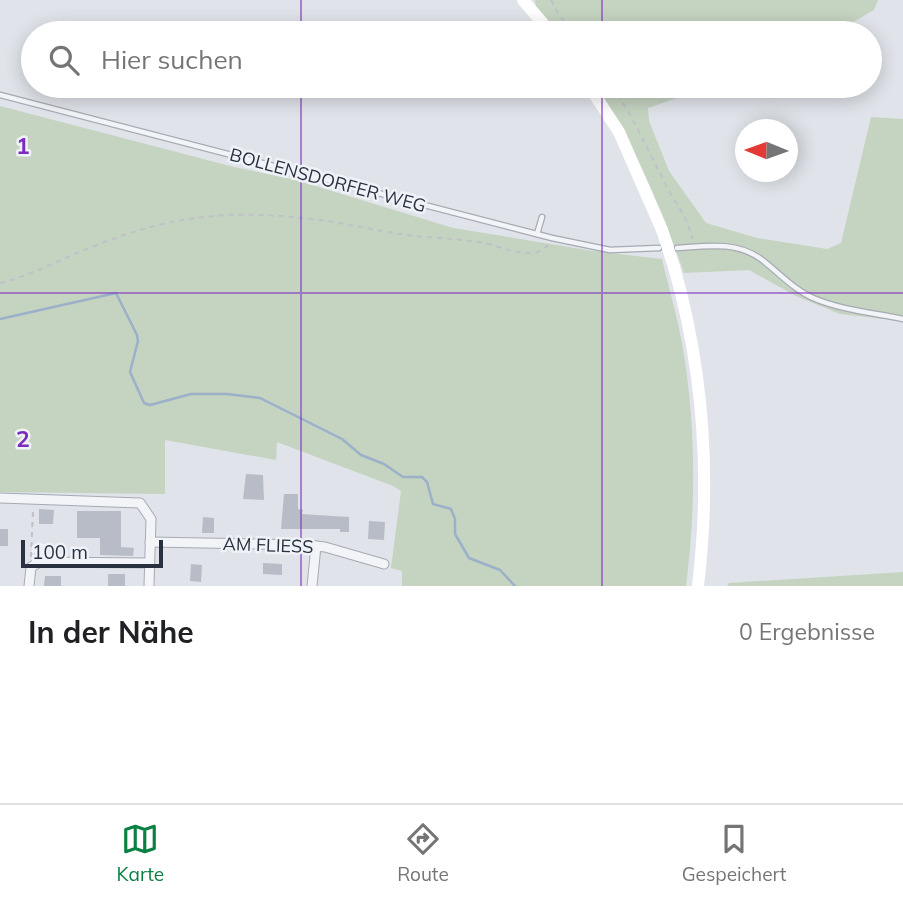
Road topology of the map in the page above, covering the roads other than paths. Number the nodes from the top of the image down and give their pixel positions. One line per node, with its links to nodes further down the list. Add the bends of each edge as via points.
1 (523, 0): 2 (main road)
2 (541, 21)
3 (0, 95): 6 (lane, BOLLENSDORFER WEG)
4 (597, 98): 15 (main road, bridge, via 619,132 662,230 692,337 706,478)
5 (542, 217): 6 (lane)
6 (537, 234): 7 (lane, BOLLENSDORFER WEG, via 610,250)
7 (659, 248)
8 (677, 248): 9 (lane, via 727,246 749,252 813,298)
9 (903, 319)
10 (0, 498): 11 (street, via 134,501 144,506 150,519)
11 (150, 542): 12 (street, AM FLIESS); 13 (street)
12 (316, 546): 14 (street, AM FLIESS); 18 (street)
13 (149, 564): 16 (street, via 40,562 29,572); 17 (street)
14 (384, 564)
15 (699, 580)
16 (29, 586)
17 (149, 586)
18 (312, 586)

